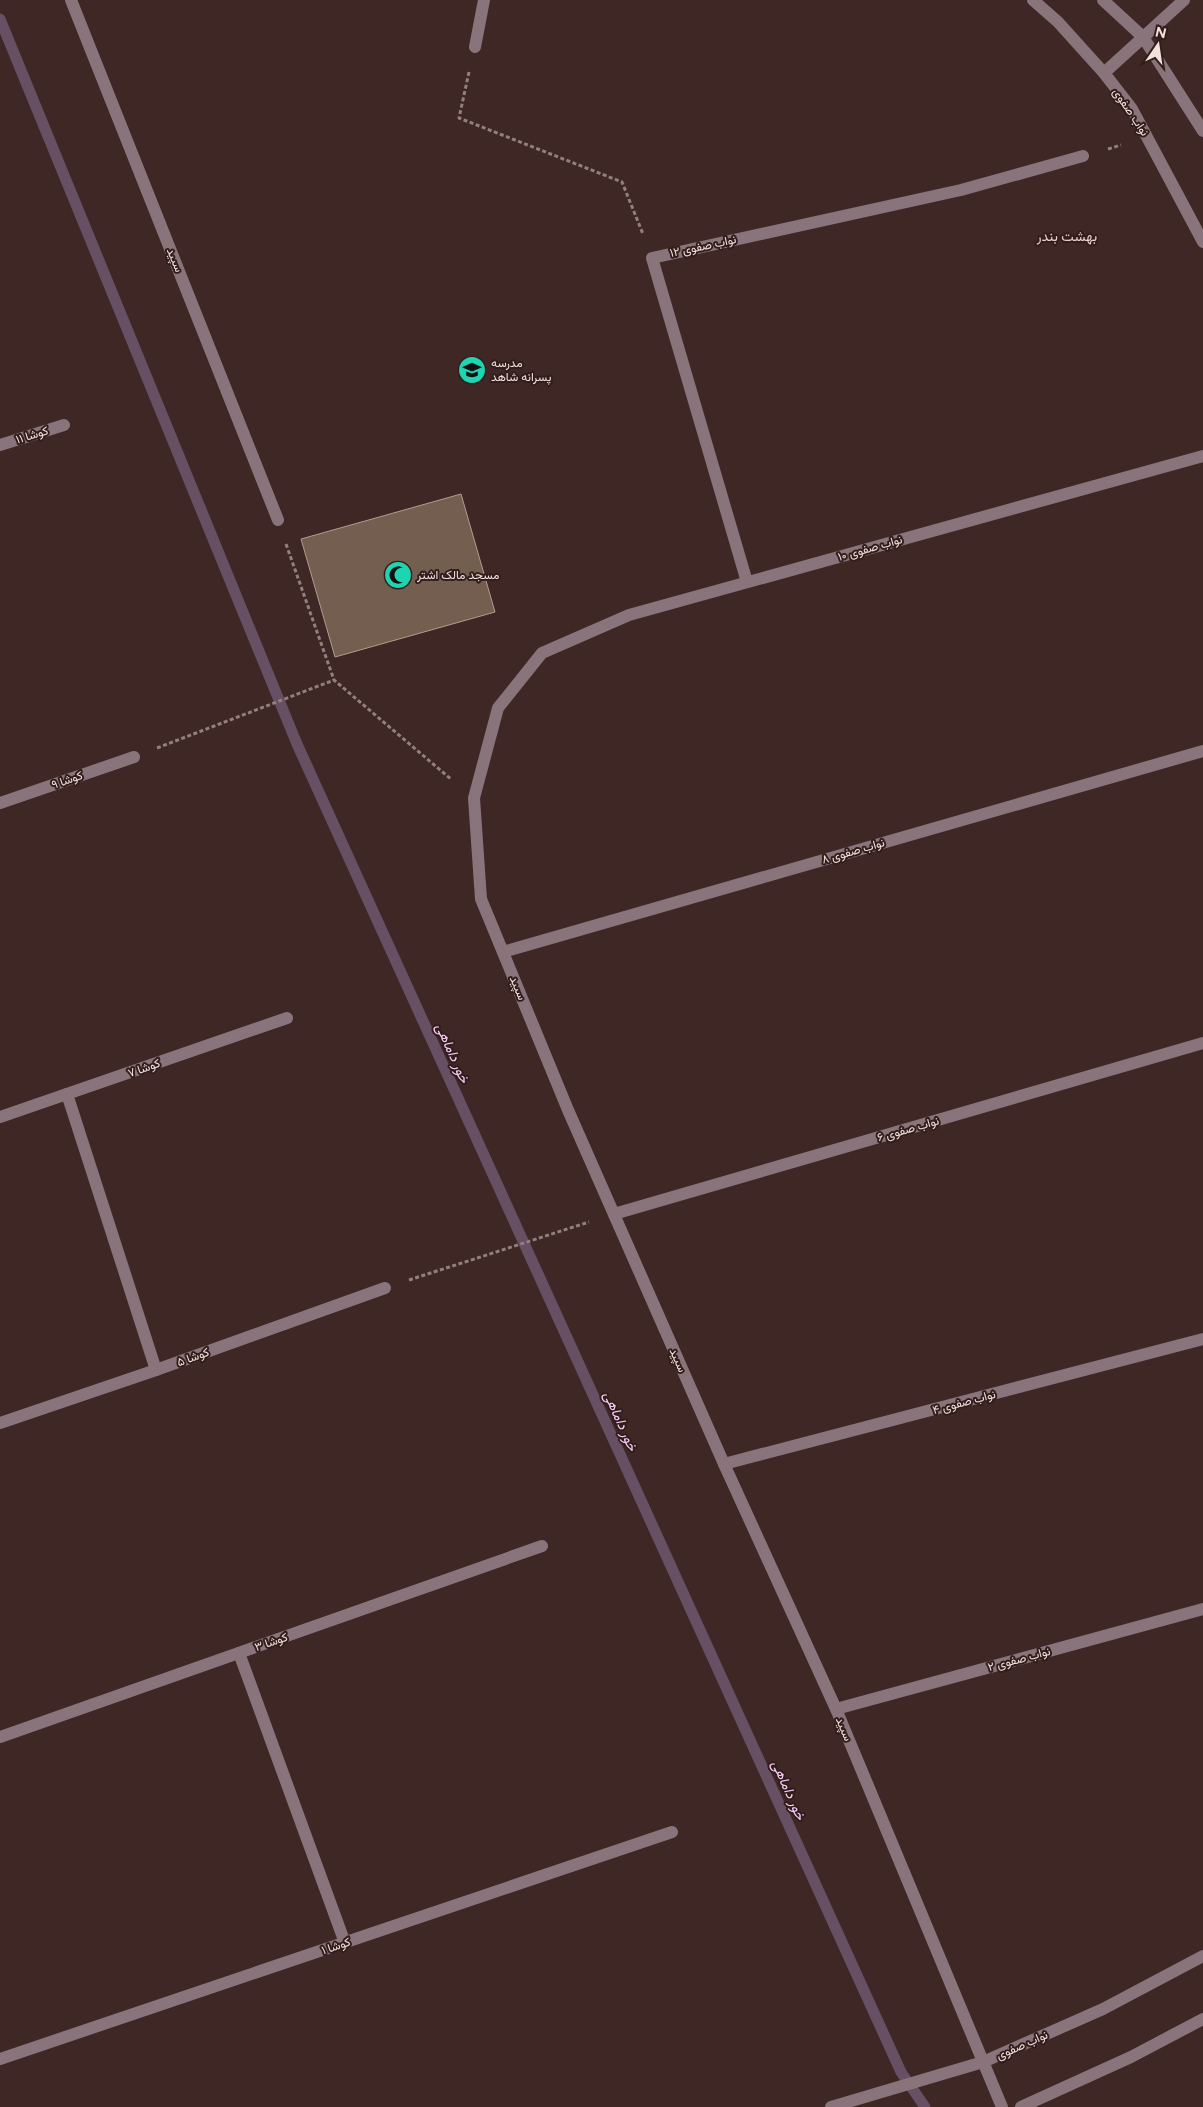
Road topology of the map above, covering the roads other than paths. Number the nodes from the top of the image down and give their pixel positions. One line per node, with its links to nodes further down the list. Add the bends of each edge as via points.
1 (71, 0): 15 (street, سپید)
2 (484, 0): 7 (street)
3 (1033, 0): 8 (street, نواب صفوی, via 1058,22)
4 (1104, 0): 6 (street)
5 (1184, 0): 6 (street)
6 (1143, 37): 8 (street); 9 (street)
7 (475, 47)
8 (1104, 73): 11 (street, نواب صفوی, via 1132,109)
9 (1203, 131)
10 (1083, 156): 16 (street, نواب صفوی ۱۲, via 961,190 652,258)
11 (1203, 242)
12 (64, 426): 13 (street, کوشا ۱۱)
13 (0, 445)
14 (1203, 456): 16 (street, نواب صفوی ۱۰)
15 (278, 520)
16 (747, 582): 17 (street, نواب صفوی ۱۰, via 629,615)
17 (542, 653): 21 (street, سپید, via 498,708 474,798 481,899)
18 (1203, 751): 21 (street, نواب صفوی ۸)
19 (134, 757): 20 (street, کوشا ۹)
20 (0, 803)
21 (503, 952): 26 (street, سپید)
22 (287, 1018): 24 (street, کوشا ۷)
23 (1203, 1043): 26 (street, نواب صفوی ۶)
24 (67, 1094): 25 (street, کوشا ۷); 29 (street)
25 (0, 1117)
26 (614, 1214): 31 (street, سپید)
27 (385, 1288): 29 (street, کوشا ۵)
28 (1203, 1339): 31 (street, نواب صفوی ۴)
29 (156, 1370): 30 (street, کوشا ۵)
30 (0, 1423)
31 (724, 1464): 35 (street, سپید)
32 (542, 1546): 34 (street, کوشا ۳)
33 (1203, 1609): 35 (street, نواب صفوی ۲)
34 (239, 1653): 36 (street, کوشا ۳); 38 (street)
35 (836, 1709): 42 (street, سپید)
36 (0, 1737)
37 (672, 1832): 38 (street, کوشا ۱)
38 (345, 1943): 41 (street, کوشا ۱)
39 (1203, 1956): 42 (street, نواب صفوی, via 1103,2009)
40 (1203, 2019): 45 (street, via 1131,2057)
41 (0, 2059)
42 (983, 2062): 43 (street, نواب صفوی); 44 (street, سپید)
43 (840, 2106)
44 (1002, 2107)
45 (1021, 2107)

